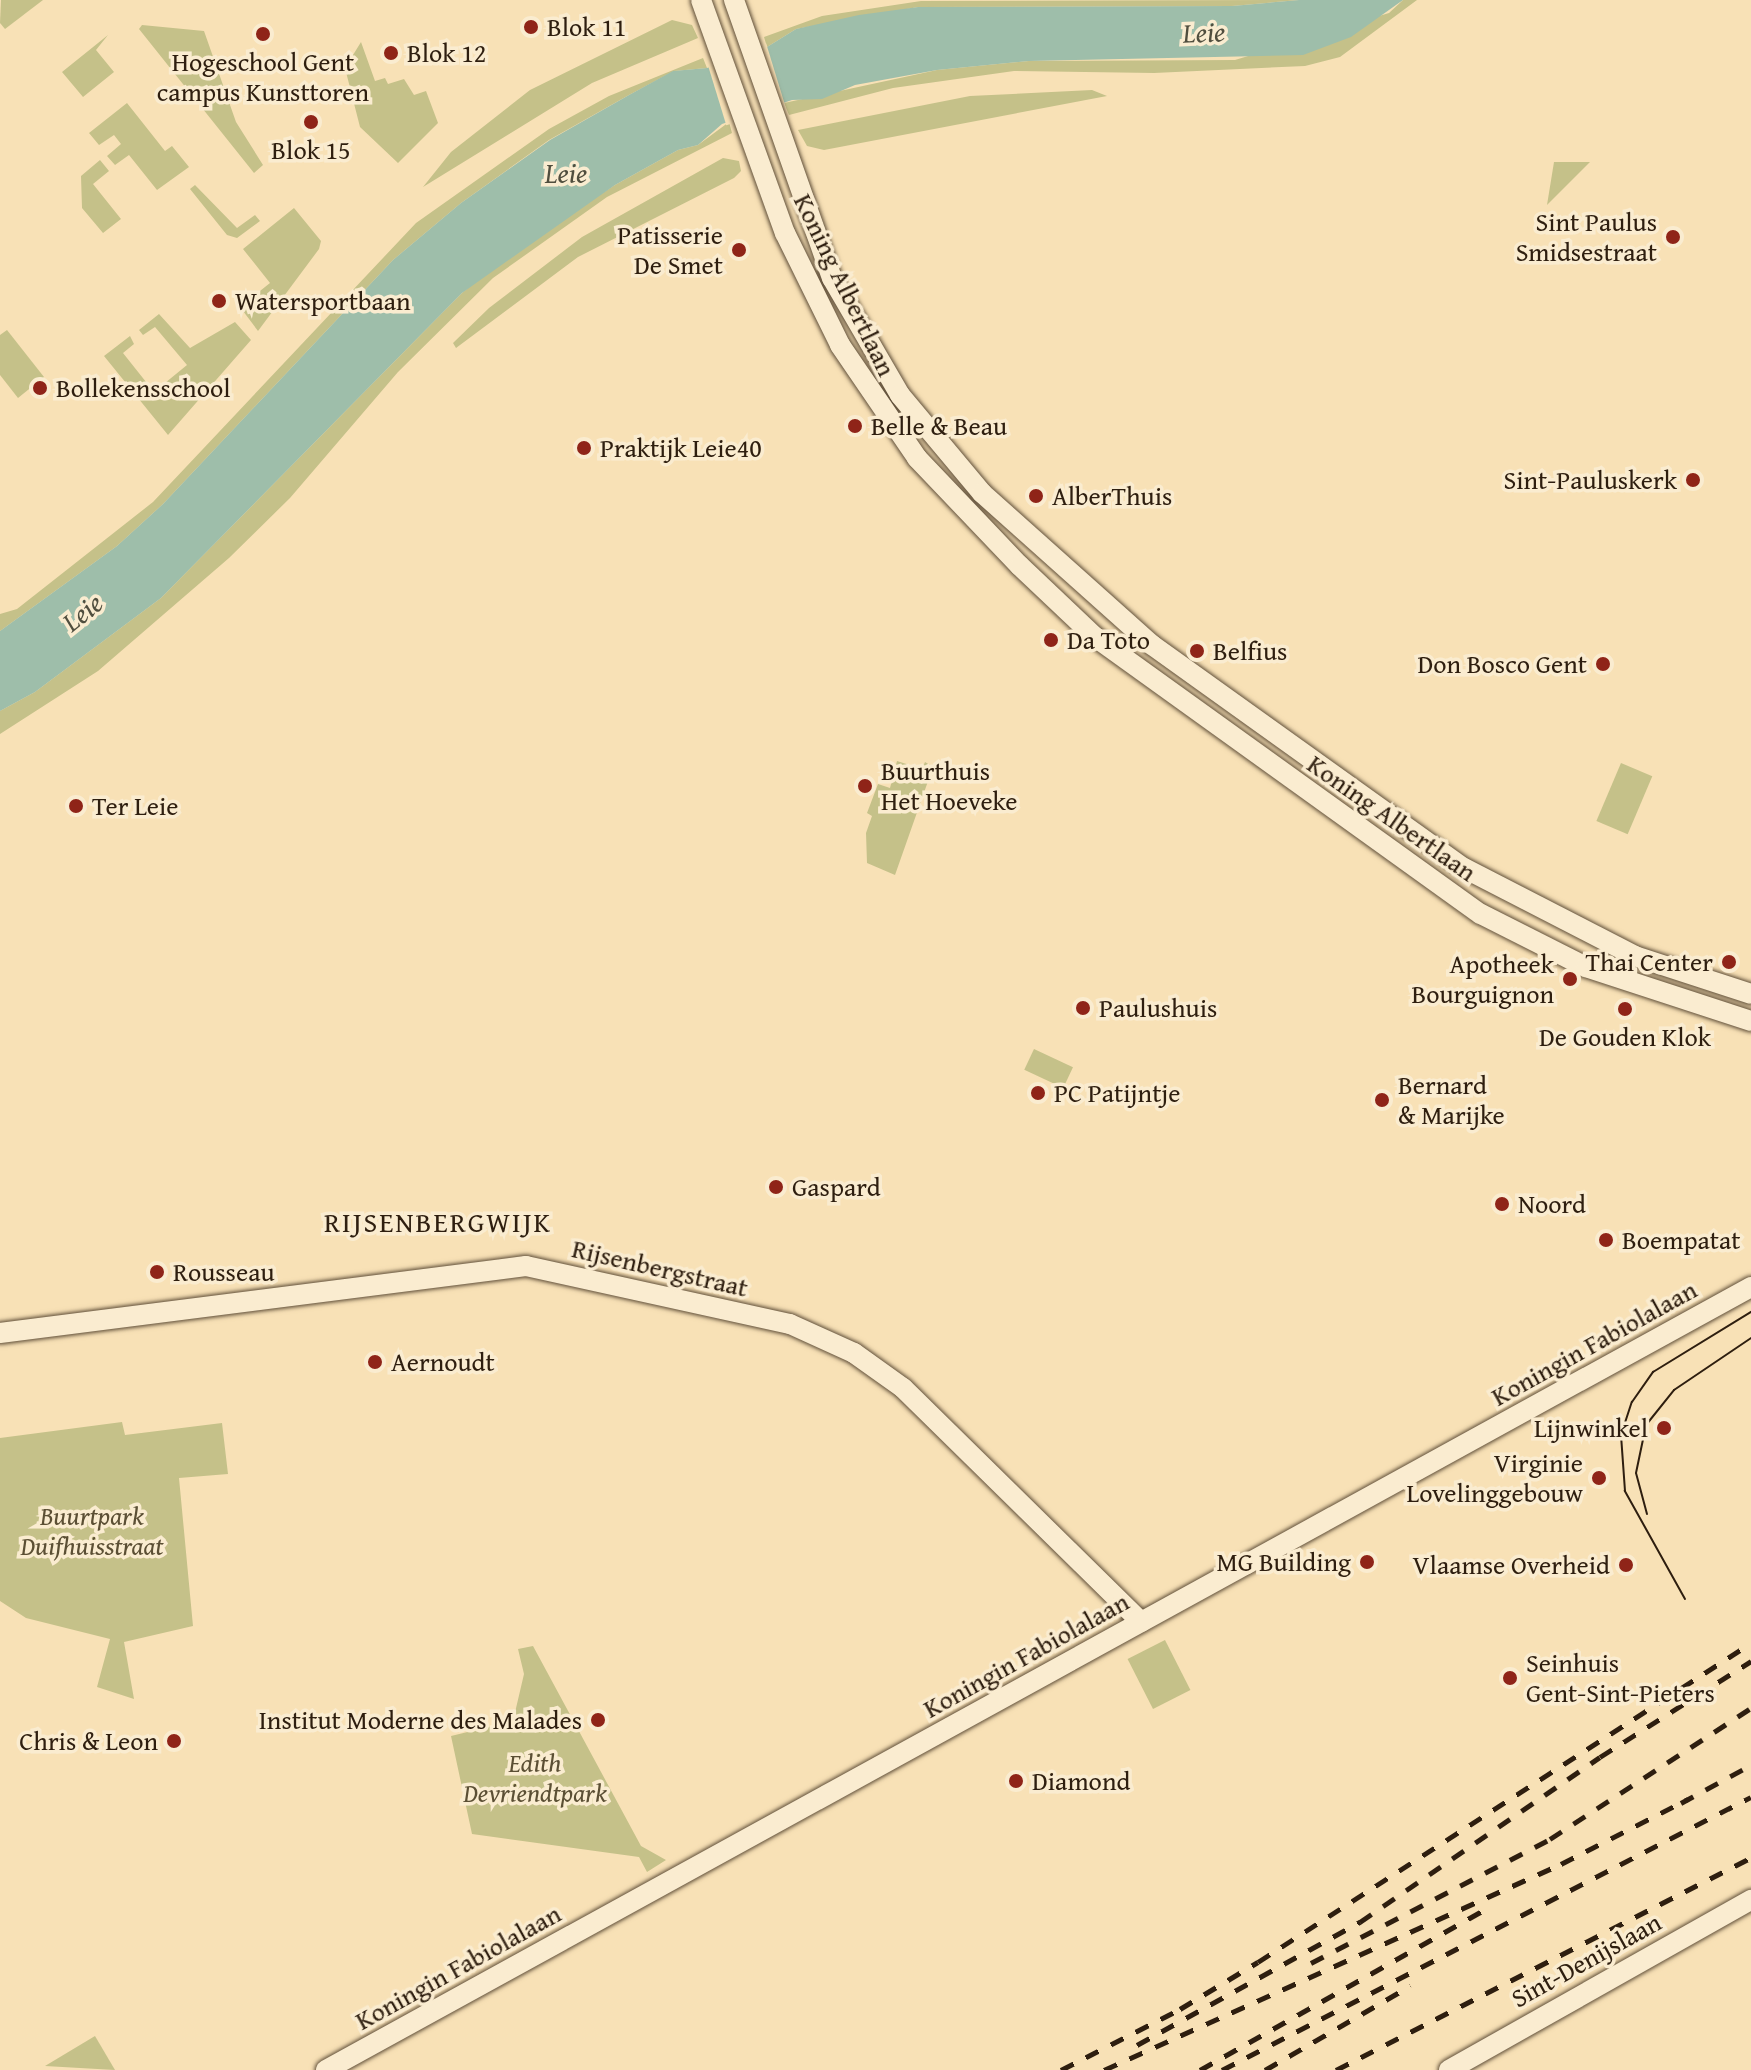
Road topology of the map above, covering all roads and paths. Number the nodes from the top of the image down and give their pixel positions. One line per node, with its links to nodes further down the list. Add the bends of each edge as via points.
1 (736, 4): 3 (street, Koning Albertlaan, via 832,278 900,395 982,493)
2 (704, 10): 4 (street, Koning Albertlaan, via 757,159 813,291 879,409 959,505)
3 (1060, 568): 4 (street); 5 (street, Koning Albertlaan, via 1117,609 1175,662 1464,868 1635,956)
4 (1044, 586): 6 (street, Koning Albertlaan, via 1095,637 1481,914 1586,967)
5 (1751, 994)
6 (1751, 1021)
7 (1751, 1287): 9 (street, Koningin Fabiolalaan)
8 (0, 1333): 9 (street, Rijsenbergstraat, via 526,1266 790,1324 873,1366 943,1427)
9 (1141, 1622): 11 (street, Koningin Fabiolalaan)
10 (1751, 1900): 12 (street, Sint-Denijslaan)
11 (326, 2070)
12 (1449, 2070)

